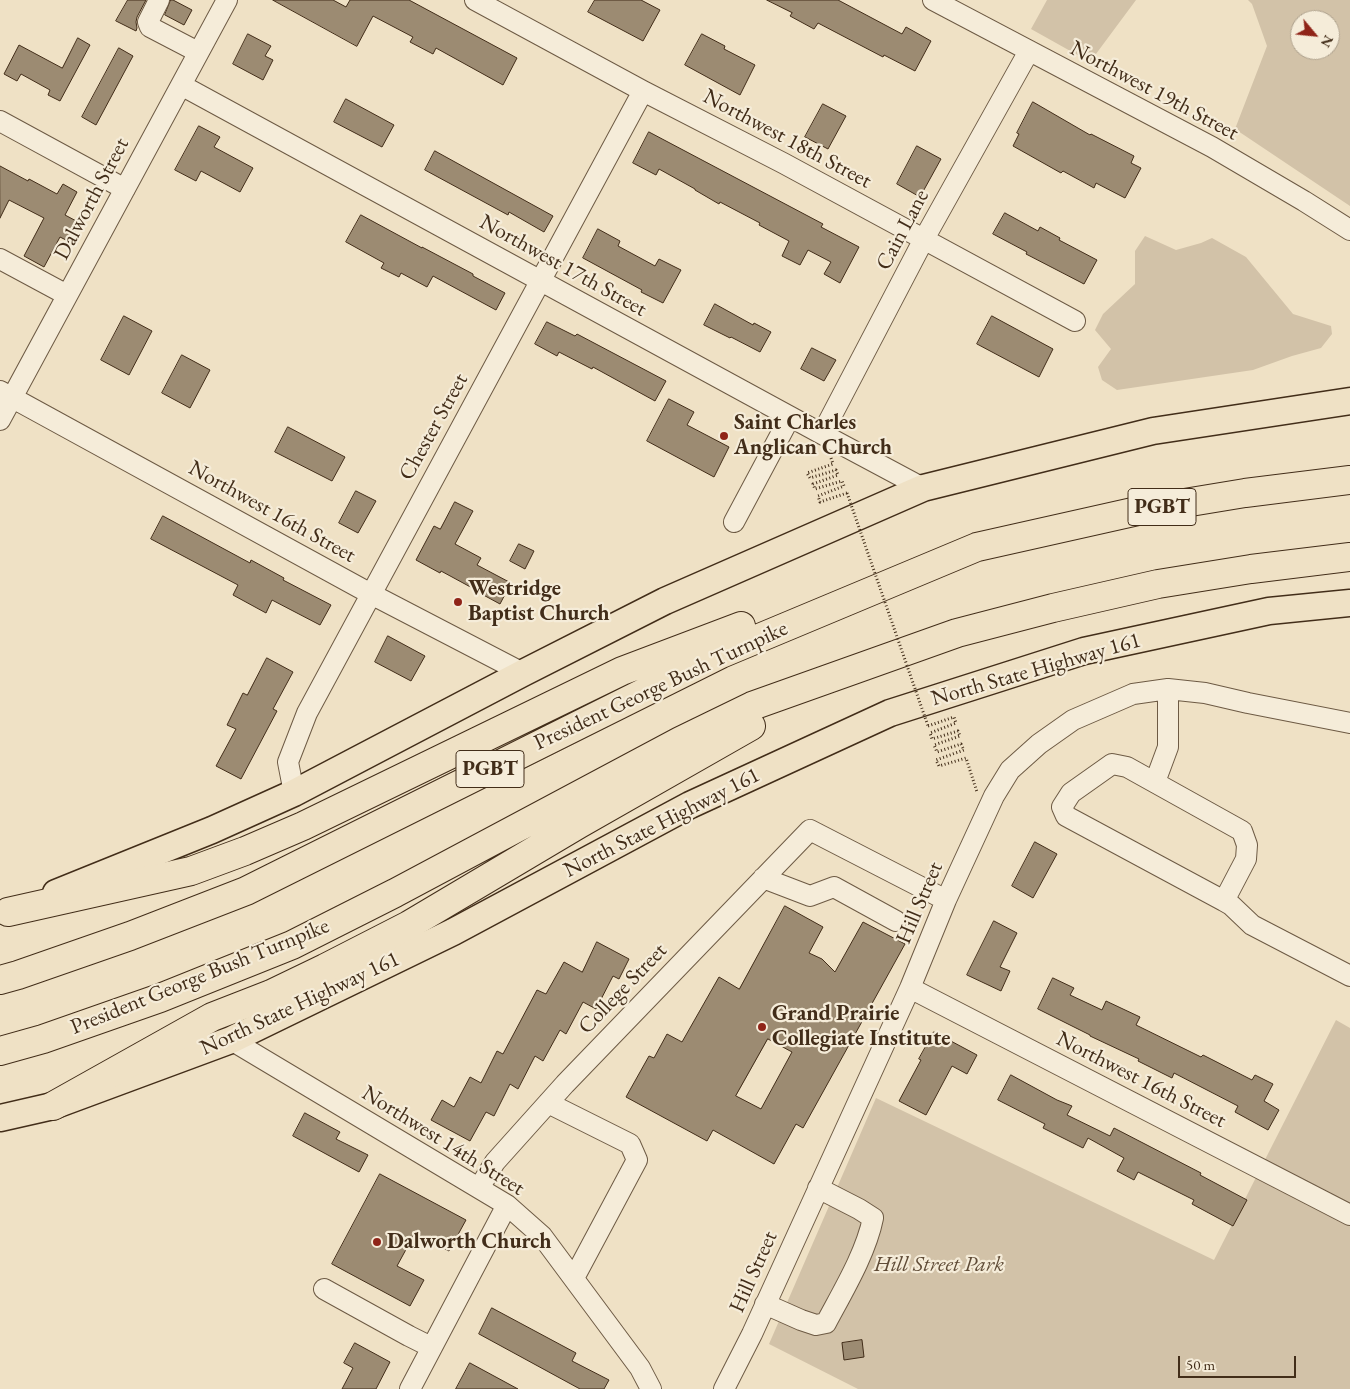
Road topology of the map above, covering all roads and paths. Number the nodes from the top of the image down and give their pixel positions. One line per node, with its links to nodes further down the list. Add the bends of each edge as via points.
1 (159, 0): 6 (street, via 148,22 150,27)
2 (226, 0): 6 (street, Dalworth Street)
3 (475, 0): 8 (street, Northwest 18th Street)
4 (933, 0): 5 (street, Northwest 19th Street)
5 (1029, 51): 11 (street, Northwest 19th Street, via 1212,147); 12 (street, Cain Lane)
6 (198, 52): 7 (street, Dalworth Street)
7 (181, 84): 10 (street, Dalworth Street); 14 (street, Northwest 17th Street)
8 (643, 91): 12 (street, Northwest 18th Street); 14 (street, Chester Street)
9 (0, 121): 10 (street)
10 (125, 189): 15 (street, Dalworth Street)
11 (1350, 230)
12 (924, 239): 16 (street, Northwest 18th Street); 21 (street, Cain Lane)
13 (0, 258): 15 (street)
14 (541, 281): 19 (street, Northwest 17th Street); 27 (street, Chester Street)
15 (68, 295): 17 (street, Dalworth Street)
16 (1075, 321)
17 (6, 394): 20 (street, Dalworth Street); 27 (street, Northwest 16th Street)
18 (1350, 401): 23 (main road, via 1153,431)
19 (790, 417): 21 (street, Northwest 17th Street); 24 (street)
20 (0, 420)
21 (822, 434): 23 (street, Northwest 17th Street); 33 (path, bridge, via 834,464 807,472 810,478 836,470 838,475 813,484 815,489 842,481 844,486 818,496 820,502 847,493 928,726 954,717 956,723 930,732 932,739 958,731 960,736 934,745 936,752 961,744 964,750 936,760 939,766)
22 (1350, 480): 25 (highway, President George Bush Turnpike / PGBT, via 1142,510)
23 (923, 488): 30 (main road, via 665,601)
24 (734, 522)
25 (977, 547): 39 (highway, via 906,562 622,671 245,851 191,871); 42 (highway, President George Bush Turnpike / PGBT, via 721,654 246,891 130,936)
26 (1350, 558): 29 (highway, President George Bush Turnpike / PGBT, via 1158,584 957,633)
27 (371, 594): 30 (street, Northwest 16th Street); 35 (street, Chester Street, via 307,713 288,762)
28 (1350, 603): 44 (main road, North State Highway 161, via 1269,611 1084,651 890,713 690,805 453,932)
29 (848, 672): 45 (highway, President George Bush Turnpike / PGBT, via 752,706 680,741 292,945 160,998); 47 (highway, via 689,760 409,925 272,994 212,1017)
30 (523, 673): 35 (main road)
31 (1168, 689): 32 (street, Hill Street, via 1205,693); 34 (street, via 1168,746); 37 (street, Hill Street, via 1133,694 1073,720 1010,770 994,796)
32 (1350, 723)
33 (966, 758)
34 (1154, 782): 38 (street, via 1242,831 1247,846 1246,859); 38 (street, via 1127,767 1112,764 1071,793 1062,807 1066,816)
35 (294, 793): 39 (main road, via 212,830)
36 (763, 878): 37 (street, College Street, via 810,830); 40 (street, via 810,896 834,887); 46 (street, College Street)
37 (946, 900): 43 (street, Hill Street)
38 (1224, 901): 41 (street, via 1252,925)
39 (4, 914)
40 (896, 921)
41 (1350, 976)
42 (0, 980)
43 (910, 988): 50 (street, Hill Street); 52 (street, Northwest 16th Street)
44 (231, 1040): 47 (main road, North State Highway 161); 49 (street, Northwest 14th Street)
45 (0, 1051)
46 (548, 1103): 49 (street, College Street, via 494,1162); 53 (street, via 630,1144 637,1160)
47 (53, 1106): 48 (main road, North State Highway 161)
48 (0, 1118)
49 (479, 1188): 51 (street, Northwest 14th Street)
50 (818, 1188): 55 (street, Hill Street); 55 (street, via 873,1218 870,1233 847,1284 826,1323 816,1325)
51 (507, 1205): 53 (street, Northwest 14th Street, via 542,1236); 56 (street)
52 (1350, 1215)
53 (574, 1278): 58 (street, Northwest 14th Street, via 640,1368)
54 (324, 1289): 56 (street)
55 (765, 1304): 59 (street, Hill Street)
56 (431, 1347): 57 (street)
57 (410, 1389)
58 (651, 1389)
59 (724, 1389)

